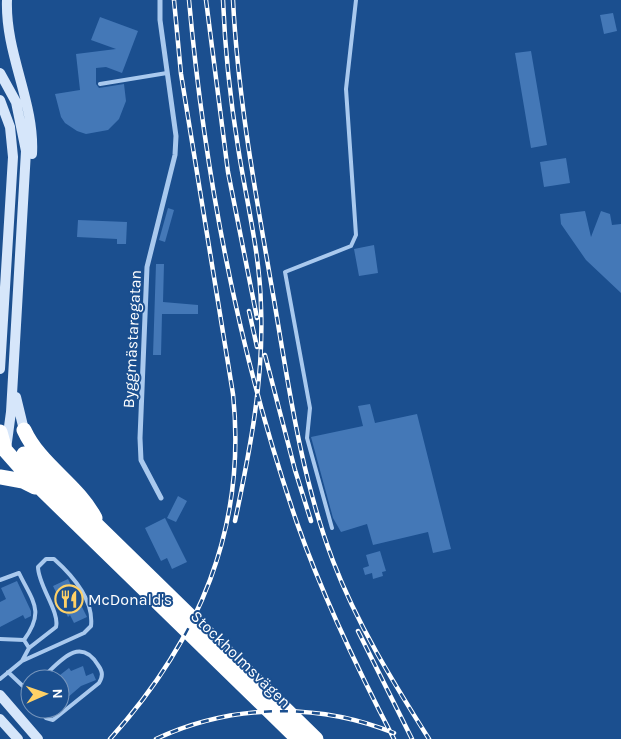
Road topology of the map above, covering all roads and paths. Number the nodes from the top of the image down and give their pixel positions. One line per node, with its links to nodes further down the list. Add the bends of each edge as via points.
1 (6, 0): 8 (main road, via 13,55 32,136 31,166)
2 (160, 0): 5 (street, Byggmästaregatan)
3 (356, 0): 17 (lane, via 346,89 356,235 351,246 285,272 310,408 307,438)
4 (0, 73): 8 (main road, via 16,102 24,136 26,151)
5 (167, 74): 6 (lane); 15 (street, Byggmästaregatan, via 176,136 175,155 146,267 140,438 141,460)
6 (100, 84)
7 (0, 100): 9 (main road, via 10,127 13,157)
8 (21, 217): 10 (main road)
9 (0, 370)
10 (13, 382): 11 (main road); 12 (main road)
11 (24, 430): 18 (highway, Stockholmsvägen, via 40,454 86,502)
12 (3, 445): 13 (main road); 16 (highway)
13 (24, 454): 18 (highway, Stockholmsvägen)
14 (0, 476): 16 (highway, via 23,481)
15 (161, 498)
16 (52, 500): 33 (highway, Stockholmsvägen)
17 (332, 528)
18 (101, 531): 34 (highway, Stockholmsvägen)
19 (0, 580): 21 (lane, via 19,573 34,605 37,617)
20 (0, 639): 21 (lane)
21 (24, 640): 22 (lane)
22 (29, 648): 23 (lane); 23 (lane, via 56,627 38,572 39,564 54,559 75,580 91,613 91,626 84,633)
23 (22, 661): 25 (lane)
24 (51, 669): 29 (lane, via 66,655 76,651 92,656 102,670 99,683)
25 (8, 672): 26 (lane); 27 (lane)
26 (0, 680)
27 (20, 682)
28 (0, 695): 32 (main road)
29 (70, 706)
30 (0, 719): 31 (main road)
31 (18, 739)
32 (38, 739)
33 (298, 739)
34 (316, 739)

